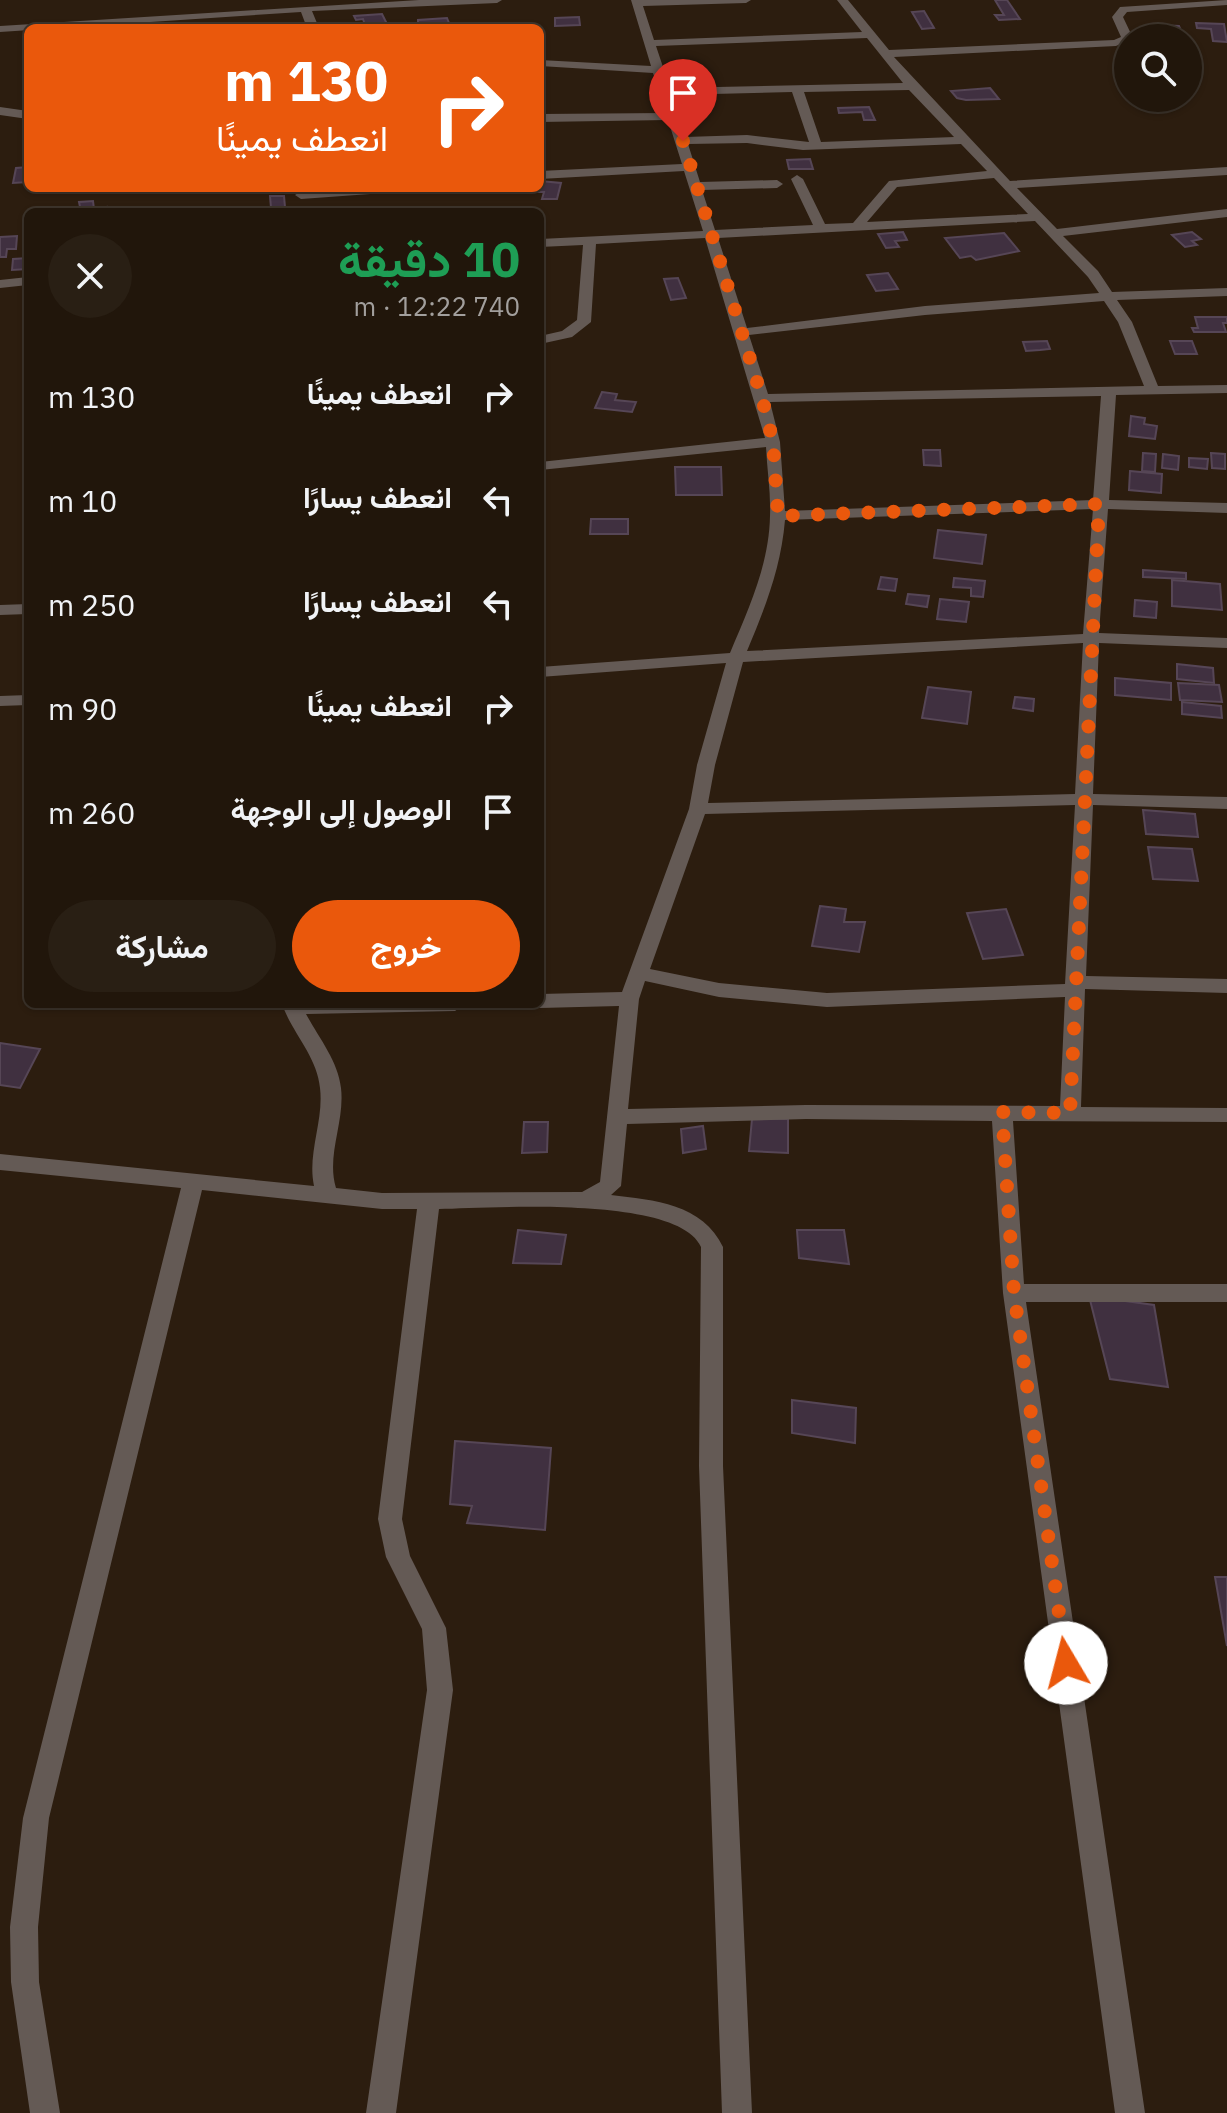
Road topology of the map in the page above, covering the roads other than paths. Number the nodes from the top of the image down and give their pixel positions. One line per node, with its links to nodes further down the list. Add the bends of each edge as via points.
1 (169, 0): 9 (street)
2 (497, 0): 7 (street)
3 (746, 0): 5 (street)
4 (842, 0): 14 (street)
5 (637, 2): 15 (street)
6 (1227, 2): 16 (street, via 1124,9 1117,17 1127,38 1116,43)
7 (321, 4): 8 (street)
8 (305, 8): 9 (street); 11 (street)
9 (170, 17): 10 (street)
10 (71, 24)
11 (311, 24)
12 (24, 27): 13 (street)
13 (0, 29)
14 (869, 35): 15 (street); 16 (street)
15 (651, 43): 18 (street)
16 (883, 54): 19 (street)
17 (544, 63): 18 (street)
18 (660, 70): 21 (street)
19 (912, 86): 20 (street); 26 (street)
20 (797, 89): 21 (street); 28 (street)
21 (668, 92): 24 (street)
22 (0, 111): 23 (street)
23 (24, 114)
24 (676, 116): 25 (street); 27 (street)
25 (544, 118)
26 (963, 140): 28 (street); 31 (street)
27 (683, 141): 28 (street); 29 (street)
28 (816, 145)
29 (689, 167): 32 (street); 36 (street)
30 (1227, 171): 35 (street)
31 (995, 174): 35 (street); 39 (street, via 893,184)
32 (544, 175)
33 (797, 179): 40 (street)
34 (777, 184): 36 (street)
35 (1007, 185): 38 (street)
36 (695, 186): 42 (street)
37 (1227, 213): 41 (street)
38 (1038, 217): 39 (street); 41 (street)
39 (856, 227): 40 (street)
40 (821, 229): 42 (street)
41 (1053, 233): 48 (street)
42 (712, 234): 43 (street); 49 (street)
43 (590, 241): 44 (street); 50 (street, via 586,317 574,330)
44 (544, 243)
45 (24, 281): 46 (street)
46 (0, 284)
47 (1227, 292): 48 (street)
48 (1108, 294): 49 (street, via 891,311); 53 (street)
49 (744, 332): 54 (street)
50 (544, 339)
51 (1227, 389): 53 (street)
52 (1109, 390): 53 (street); 54 (street); 57 (street)
53 (1153, 390)
54 (762, 398): 55 (street)
55 (773, 442): 56 (street); 59 (street)
56 (544, 466)
57 (1099, 504): 58 (street); 59 (street); 62 (street)
58 (1227, 508)
59 (778, 516): 64 (street, via 764,591)
60 (24, 609): 61 (street)
61 (0, 610)
62 (1091, 638): 63 (street); 64 (street); 68 (street)
63 (1227, 643)
64 (736, 657): 65 (street); 70 (street)
65 (544, 672)
66 (24, 700): 67 (street)
67 (0, 701)
68 (1085, 799): 69 (street); 70 (street); 72 (street)
69 (1227, 803)
70 (698, 809): 71 (street)
71 (639, 973): 72 (street, via 719,990 827,1000); 74 (street)
72 (1074, 986): 73 (street); 78 (street)
73 (1227, 986)
74 (629, 999): 75 (street); 80 (street)
75 (544, 1001)
76 (294, 1008): 83 (street, via 328,1074 331,1105 322,1180)
77 (1002, 1112): 78 (street); 80 (street); 86 (street)
78 (1070, 1113): 79 (street)
79 (1227, 1115)
80 (619, 1117): 84 (street, via 610,1186)
81 (0, 1162): 82 (street)
82 (193, 1182): 83 (street); 88 (street, via 36,1818 26,1899 25,1982)
83 (328, 1196): 85 (street)
84 (585, 1200): 85 (street); 90 (street, via 690,1218 705,1228 712,1247 711,1466)
85 (429, 1201): 89 (street, via 390,1519 398,1557 434,1628 440,1690)
86 (1014, 1293): 87 (street); 91 (street)
87 (1227, 1293)
88 (45, 2113)
89 (381, 2113)
90 (737, 2113)
91 (1130, 2113)

